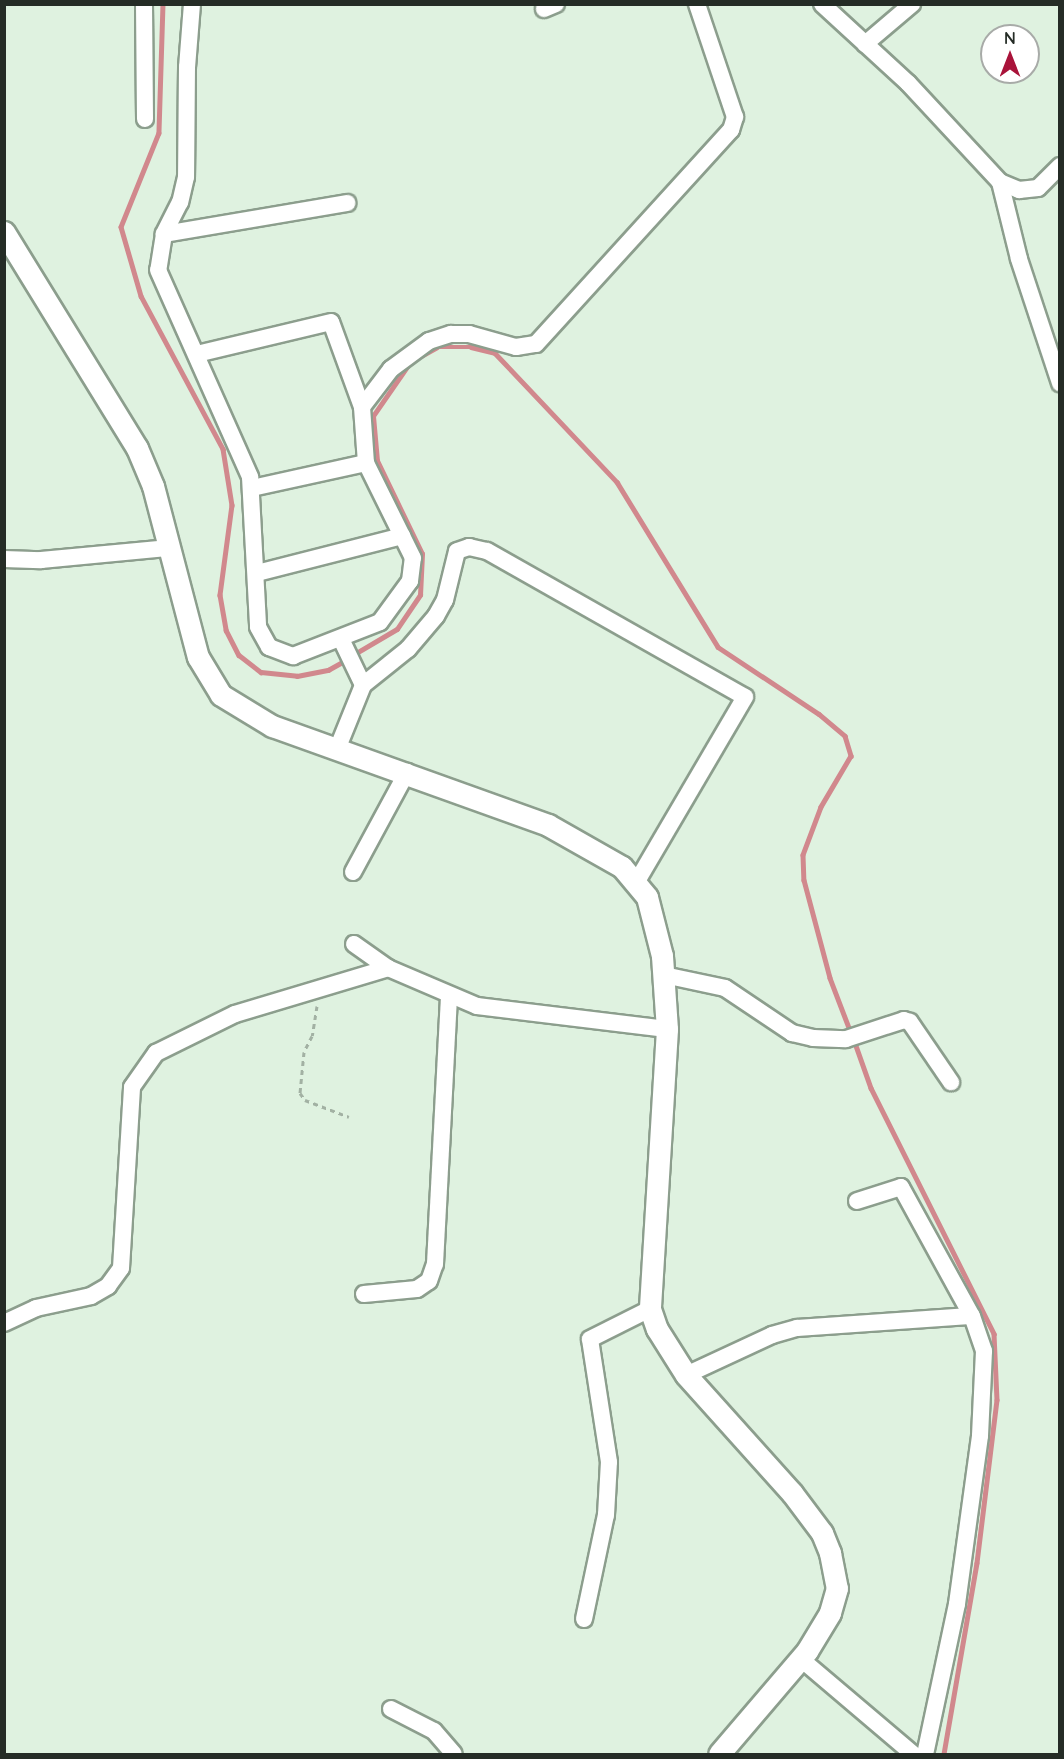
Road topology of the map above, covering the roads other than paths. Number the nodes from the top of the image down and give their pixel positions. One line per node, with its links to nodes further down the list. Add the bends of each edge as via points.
1 (144, 4): 7 (street)
2 (192, 4): 12 (street, via 186,177 180,202)
3 (697, 4): 15 (street, via 735,117 731,130 536,344 516,347 469,334 451,334 429,341 391,369)
4 (822, 4): 6 (street)
5 (912, 4): 6 (street)
6 (865, 44): 9 (street, via 915,90)
7 (145, 119)
8 (1059, 166): 9 (street, via 1038,188 1019,190)
9 (1000, 182): 14 (street, via 1019,259)
10 (347, 203): 12 (street)
11 (4, 232): 19 (street, via 136,448 153,486)
12 (164, 234): 13 (street, via 158,270 161,281)
13 (197, 354): 15 (street, via 329,320); 17 (street, via 237,443)
14 (1059, 382)
15 (362, 406): 16 (street)
16 (366, 463): 17 (street); 18 (street)
17 (252, 488): 21 (street)
18 (402, 536): 21 (street); 22 (street, via 413,558 410,582 403,595 380,622)
19 (169, 548): 20 (street, via 41,560); 24 (street, via 198,657 222,695 272,726)
20 (4, 559)
21 (257, 573): 22 (street, via 258,627 269,647 292,656)
22 (341, 639): 23 (street)
23 (361, 682): 24 (street); 27 (street, via 408,649 436,616 445,600 457,551 469,547 487,551 740,691 743,701)
24 (338, 747): 25 (street)
25 (407, 772): 26 (street); 27 (street, via 548,825 601,854)
26 (352, 872)
27 (637, 881): 30 (street, via 655,915)
28 (354, 944): 29 (street)
29 (388, 968): 31 (street); 38 (street, via 197,1029 156,1053 132,1088 121,1268 108,1286 91,1296 36,1308)
30 (664, 975): 32 (street); 33 (street, via 725,988 792,1033 846,1039 897,1022 910,1022)
31 (449, 996): 32 (street, via 506,1012); 35 (street, via 432,1273 429,1281 417,1289)
32 (667, 1029): 36 (street)
33 (951, 1082)
34 (857, 1201): 37 (street, via 901,1187)
35 (364, 1294)
36 (650, 1309): 39 (street, via 657,1329); 40 (street, via 590,1339 609,1462 606,1515)
37 (970, 1316): 39 (street, via 797,1328 772,1335); 46 (street, via 984,1351 980,1436 957,1604)
38 (4, 1323)
39 (686, 1375): 41 (street, via 792,1493 822,1533 837,1588 830,1613)
40 (584, 1619)
41 (801, 1659): 44 (street); 45 (street)
42 (391, 1709): 43 (street, via 434,1731)
43 (454, 1755)
44 (719, 1755)
45 (913, 1755)
46 (925, 1755)

